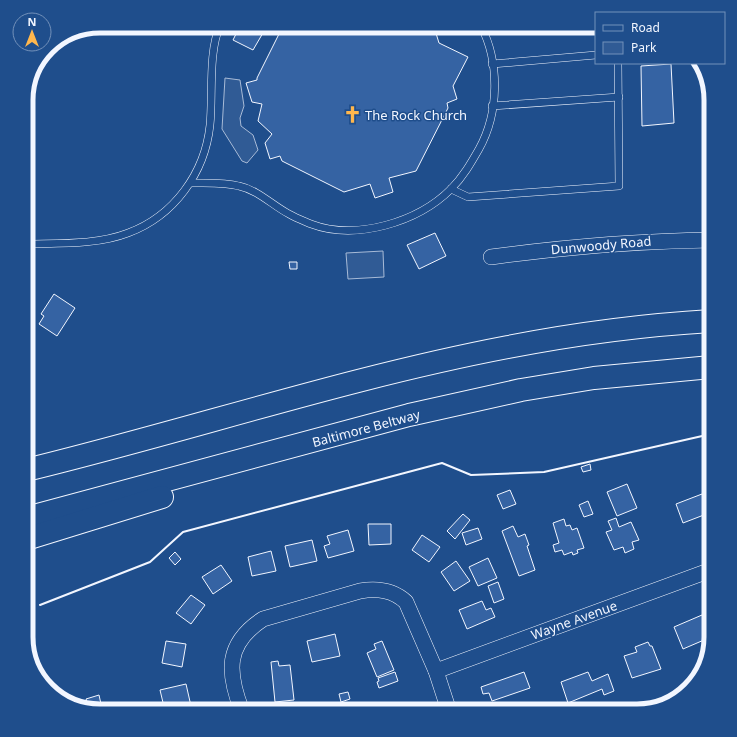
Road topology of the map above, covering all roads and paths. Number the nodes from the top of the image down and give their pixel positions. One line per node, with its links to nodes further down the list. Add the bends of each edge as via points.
1 (218, 33): 8 (lane, via 214,51 210,126 201,165)
2 (483, 33): 4 (lane)
3 (595, 55): 4 (lane)
4 (492, 64): 7 (lane)
5 (618, 64): 6 (lane)
6 (619, 97): 7 (lane); 9 (lane, via 619,186 468,197)
7 (492, 106): 9 (lane, via 483,141 468,168)
8 (191, 183): 9 (lane, via 240,186 260,194 289,215 313,225 365,230 399,222 432,205); 11 (lane, via 166,210 149,223 128,233 77,242)
9 (451, 189)
10 (704, 240): 12 (street, Dunwoody Road, via 564,247)
11 (33, 244)
12 (491, 257)
13 (704, 321): 16 (highway, via 656,324 589,333 508,347 398,371)
14 (704, 368): 15 (highway, Baltimore Beltway, via 528,388)
15 (409, 416): 17 (highway, Baltimore Beltway); 18 (highway)
16 (33, 468)
17 (33, 516)
18 (33, 537)
19 (704, 573): 20 (street, Wayne Avenue)
20 (436, 671): 21 (street, via 406,602 398,594 387,591 360,591 263,619 249,628 240,639 233,655 231,671); 22 (street)
21 (239, 704)
22 (446, 704)

